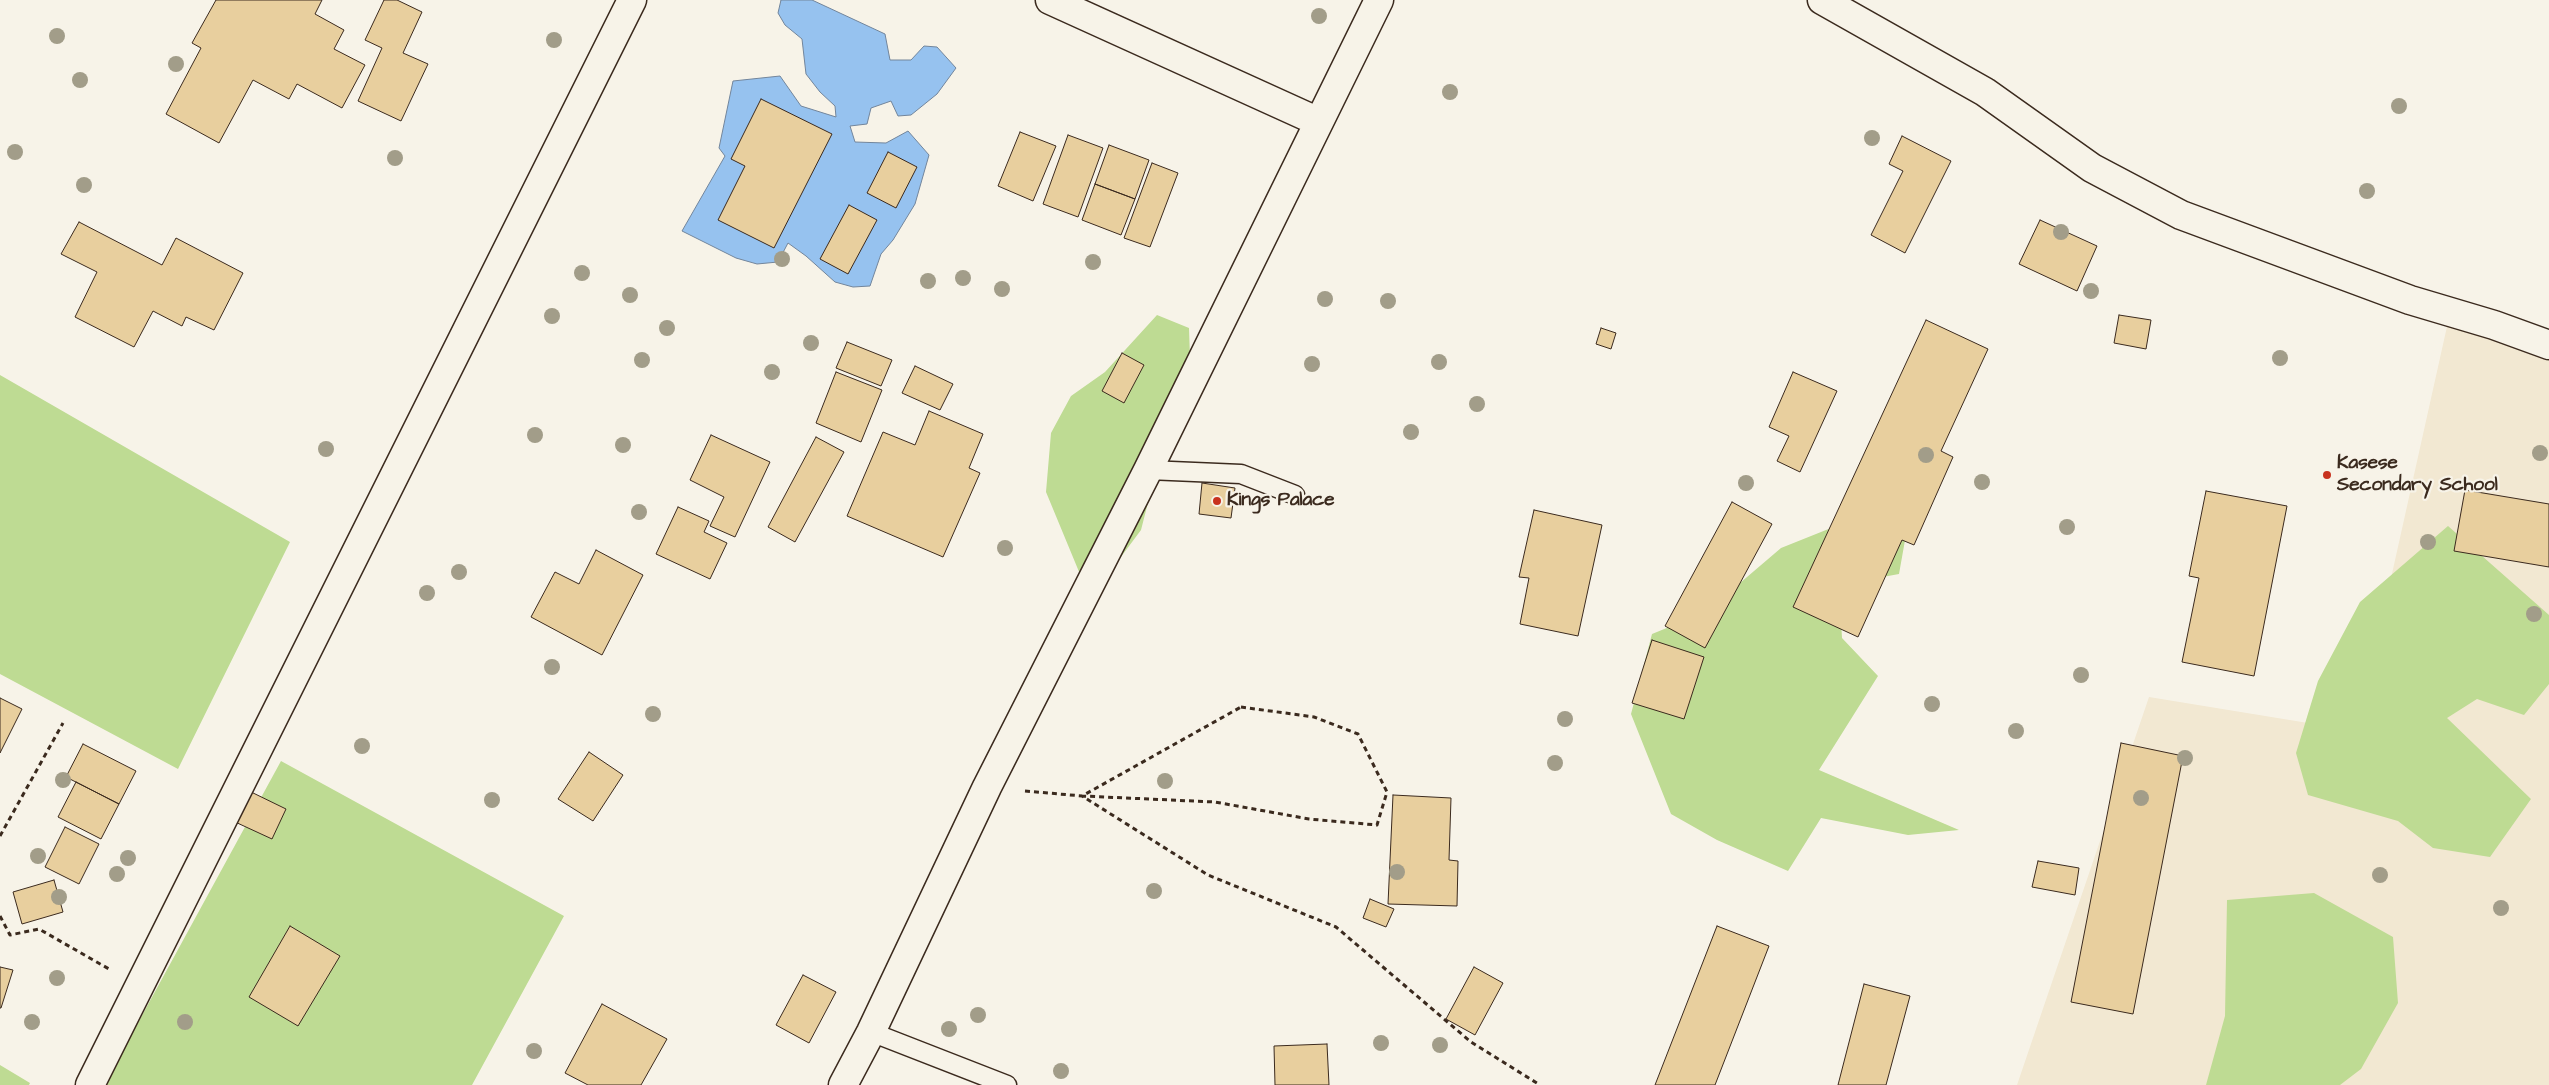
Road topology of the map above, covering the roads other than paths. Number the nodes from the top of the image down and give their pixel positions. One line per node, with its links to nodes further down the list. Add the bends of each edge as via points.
1 (632, 0): 10 (street)
2 (1050, 0): 5 (street)
3 (1379, 0): 5 (street)
4 (1822, 0): 6 (street, via 1985,92 2092,168 2181,214 2410,300)
5 (1319, 122): 7 (street)
6 (2549, 344)
7 (1148, 470): 8 (lane, via 1241,474); 9 (street, via 987,787)
8 (1295, 495)
9 (871, 1032): 11 (street); 12 (lane)
10 (90, 1085)
11 (843, 1085)
12 (1007, 1085)

